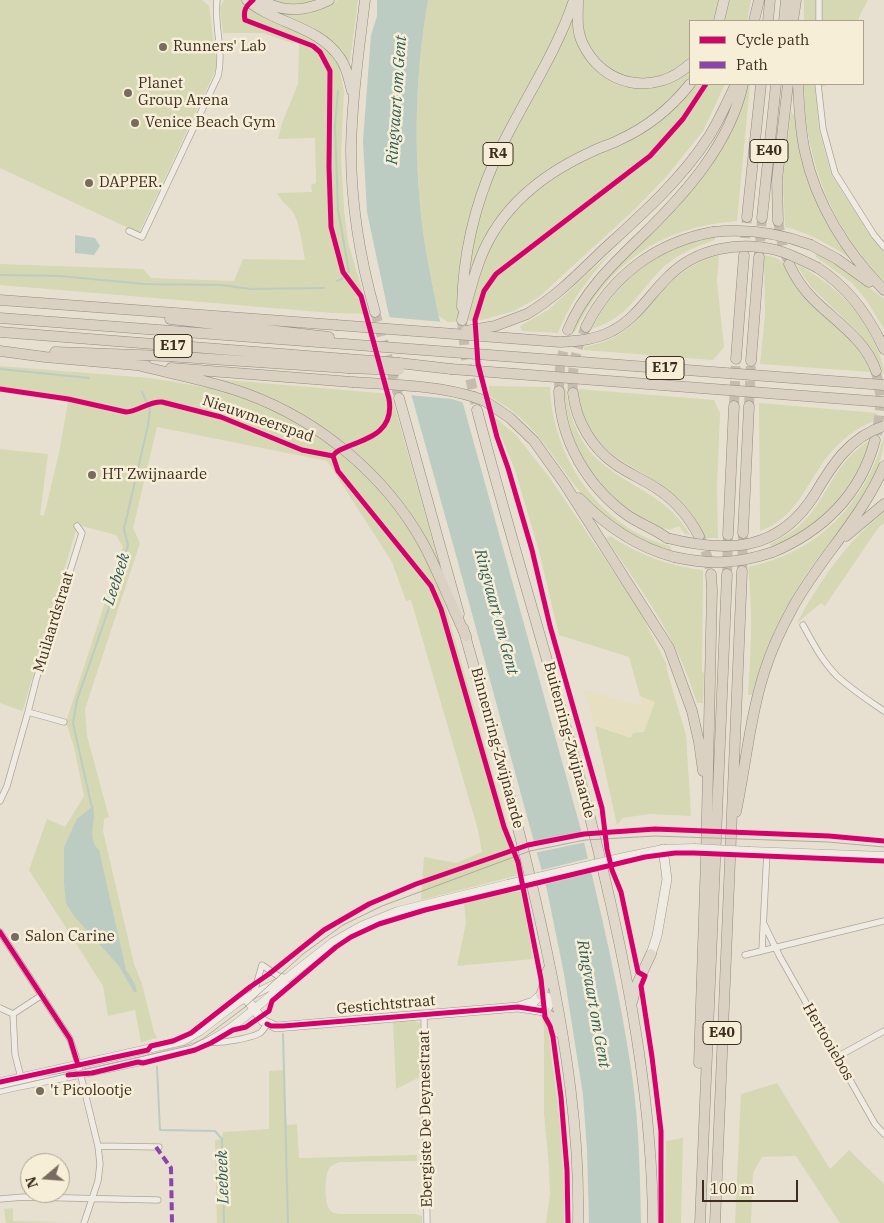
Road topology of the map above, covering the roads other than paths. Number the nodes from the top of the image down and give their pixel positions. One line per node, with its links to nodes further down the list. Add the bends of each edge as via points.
1 (217, 0): 36 (street, via 218,76 142,237)
2 (248, 0): 14 (highway)
3 (329, 0): 14 (highway, via 298,9)
4 (365, 0): 32 (highway)
5 (574, 0): 24 (highway, R4, via 552,56 484,186 469,239 462,288 462,320 484,251 500,221 524,193 554,171 649,124 664,113)
6 (578, 0): 23 (highway, via 581,40 592,59 607,73 630,82 649,83 667,79)
7 (717, 0): 15 (highway)
8 (724, 0): 16 (highway)
9 (759, 0): 17 (highway)
10 (770, 0): 18 (highway)
11 (786, 0): 19 (highway)
12 (797, 0): 20 (highway); 21 (highway)
13 (819, 0): 22 (street)
14 (263, 4): 32 (highway, via 334,49 344,64)
15 (713, 20)
16 (719, 20)
17 (754, 20)
18 (768, 20)
19 (784, 20)
20 (793, 20)
21 (797, 20)
22 (819, 20)
23 (689, 65)
24 (689, 85)
25 (735, 85): 49 (highway, bridge, via 708,138 674,181 544,304 495,326)
26 (743, 85): 47 (highway, via 728,126 703,168 600,278)
27 (761, 85): 33 (highway, E40)
28 (776, 85): 34 (highway, E40)
29 (788, 85): 35 (highway, via 777,180)
30 (798, 85): 41 (highway, via 805,153 816,189 852,253)
31 (818, 85): 37 (street, via 823,129 835,172)
32 (354, 97): 44 (highway, via 351,150 356,222 360,254)
33 (747, 217)
34 (762, 218)
35 (778, 221)
36 (129, 231)
37 (884, 246)
38 (744, 255): 54 (highway)
39 (759, 257): 55 (highway)
40 (789, 264): 58 (highway, via 806,291 863,348)
41 (884, 292): 46 (highway, bridge, via 837,258 777,233 757,230 713,232 676,242 638,263 616,282)
42 (0, 300): 43 (highway, E17)
43 (105, 308): 49 (highway, E17, bridge); 50 (highway, E17)
44 (375, 312)
45 (0, 318): 50 (highway, E17)
46 (586, 327)
47 (568, 330)
48 (0, 332): 56 (highway, E17)
49 (437, 333): 51 (highway, E17, bridge, via 560,342 601,336 634,315 670,275 687,262 706,252 755,247 778,250 818,268 841,286 871,323)
50 (340, 342): 59 (highway, E17, bridge)
51 (884, 349)
52 (0, 352): 53 (highway, E17)
53 (11, 352): 56 (highway, E17); 57 (highway, E17)
54 (736, 359)
55 (751, 360)
56 (347, 363): 63 (highway, E17, bridge, via 399,370 451,369)
57 (141, 366): 70 (highway, E17, bridge, via 454,391 497,408 534,441); 81 (highway, via 248,394 330,439 352,457 402,509 431,558)
58 (876, 371)
59 (884, 385)
60 (559, 391): 67 (highway, bridge, via 561,413 570,444 594,485 628,516 667,538 703,546 756,542 782,530 802,512 845,450 866,434)
61 (573, 393): 75 (highway, via 584,430 596,447 615,464 667,496 685,513)
62 (399, 398): 81 (highway, Binnenring-Zwijnaarde)
63 (884, 402)
64 (734, 406): 74 (highway)
65 (748, 406): 73 (highway)
66 (477, 410): 103 (highway, Buitenring-Zwijnaarde, via 592,823)
67 (884, 426)
68 (876, 440): 70 (highway, bridge, via 856,485 834,514 806,536 773,552 734,562 714,563 655,552 616,531)
69 (884, 466): 76 (highway, via 869,497)
70 (564, 483): 90 (highway, via 669,648 679,674 699,742)
71 (884, 504): 76 (highway)
72 (77, 526): 83 (street, Muilaardstraat, via 85,533)
73 (743, 533)
74 (728, 535)
75 (699, 536)
76 (836, 544): 86 (highway, via 794,605 764,670)
77 (742, 571): 86 (highway, E40)
78 (711, 574): 90 (highway)
79 (727, 574): 122 (highway, E40)
80 (803, 625): 82 (street, via 818,653 837,675)
81 (466, 636): 98 (highway, Binnenring-Zwijnaarde, via 527,861)
82 (884, 711)
83 (28, 712): 84 (street); 85 (street, Muilaardstraat)
84 (64, 722)
85 (0, 801)
86 (730, 842): 131 (highway, E40)
87 (663, 849): 88 (street, bridge); 96 (main road, via 668,879); 99 (street, bridge, via 376,918 333,942)
88 (767, 851): 89 (street); 92 (street)
89 (884, 856)
90 (706, 859): 122 (highway, via 698,1102)
91 (884, 921): 94 (street)
92 (764, 924): 94 (street, Hertooiebos); 95 (street)
93 (0, 932): 100 (street)
94 (776, 947): 95 (street); 114 (street, Hertooiebos)
95 (762, 950): 97 (street)
96 (651, 954): 103 (highway)
97 (745, 956)
98 (550, 967): 101 (highway); 112 (highway, Binnenring-Zwijnaarde)
99 (288, 978): 102 (street); 102 (street, via 278,976 262,964); 106 (street)
100 (42, 995): 108 (street); 115 (street, via 70,1039)
101 (541, 995): 104 (main road, Gestichtstraat, via 533,1002); 107 (main road, via 549,1002)
102 (250, 997): 106 (main road); 115 (street, via 231,1006 183,1041)
103 (631, 1004): 129 (highway, Buitenring-Zwijnaarde, via 648,1118)
104 (518, 1007): 107 (main road, Gestichtstraat); 109 (main road, Gestichtstraat)
105 (0, 1008): 108 (street)
106 (253, 1009): 110 (main road); 113 (street)
107 (544, 1011): 112 (highway, via 552,1018)
108 (13, 1014): 116 (street, via 15,1054)
109 (424, 1014): 110 (main road, Gestichtstraat, via 283,1026); 127 (street, Ebergiste De Deynestraat)
110 (267, 1024): 113 (street, via 257,1034 218,1043)
111 (884, 1031): 114 (street)
112 (563, 1039): 128 (highway, Binnenring-Zwijnaarde, via 577,1164)
113 (209, 1041): 115 (street, via 186,1050 92,1073)
114 (837, 1057): 119 (street, Hertooiebos)
115 (79, 1069): 116 (street); 118 (street); 120 (street)
116 (21, 1078): 117 (street)
117 (0, 1082)
118 (0, 1090)
119 (884, 1134)
120 (98, 1146): 121 (street); 124 (street, via 98,1182)
121 (159, 1147)
122 (702, 1162): 130 (highway, E40)
123 (0, 1199): 124 (street)
124 (91, 1199): 125 (street); 126 (street)
125 (158, 1200)
126 (84, 1223)
127 (427, 1223)
128 (578, 1223)
129 (653, 1223)
130 (700, 1223)
131 (715, 1223)

